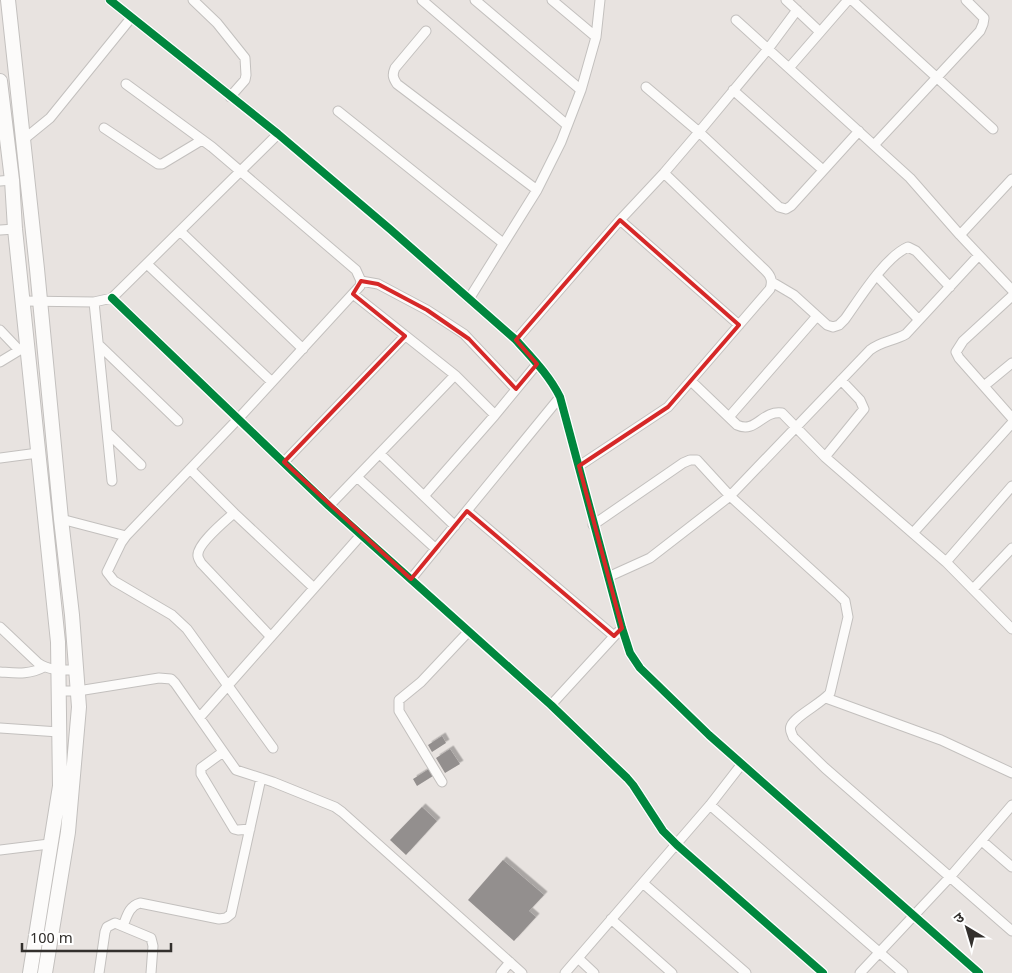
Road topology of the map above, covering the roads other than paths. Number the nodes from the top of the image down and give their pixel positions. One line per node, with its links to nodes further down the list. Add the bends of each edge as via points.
1 (8, 0): 34 (main road)
2 (110, 0): 13 (street)
3 (193, 0): 26 (street, via 245,58 245,80)
4 (422, 0): 28 (street)
5 (475, 0): 24 (street)
6 (552, 0): 17 (street)
7 (600, 0): 17 (street)
8 (786, 0): 12 (street)
9 (848, 0): 16 (street)
10 (852, 0): 20 (street)
11 (966, 0): 20 (street, via 984,18 983,24)
12 (796, 10): 16 (street); 18 (street)
13 (131, 18): 26 (street); 34 (street, via 50,118)
14 (736, 20): 18 (street)
15 (426, 31): 43 (street, via 392,73 397,84)
16 (820, 32): 19 (street)
17 (596, 37): 24 (street)
18 (768, 48): 19 (street); 25 (street)
19 (789, 68): 31 (street)
20 (937, 77): 30 (street); 37 (street)
21 (0, 81): 36 (main road)
22 (126, 84): 35 (street)
23 (646, 87): 32 (street)
24 (581, 90): 28 (street)
25 (733, 90): 32 (street); 38 (street)
26 (230, 96): 33 (street)
27 (338, 111): 49 (street)
28 (567, 125): 43 (street)
29 (104, 128): 35 (street, via 158,164)
30 (993, 129)
31 (859, 131): 37 (street); 38 (street)
32 (699, 132): 38 (street, via 779,207 786,209 791,206); 40 (street)
33 (278, 134): 39 (street); 60 (street)
34 (23, 140): 62 (main road)
35 (202, 140): 39 (street)
36 (4, 141): 42 (main road)
37 (874, 145): 48 (street, via 910,178)
38 (824, 170)
39 (241, 171): 47 (street); 53 (street, via 356,270)
40 (664, 173): 44 (street); 54 (street, via 766,270)
41 (1012, 179): 48 (street)
42 (6, 180): 45 (main road)
43 (537, 190): 49 (street)
44 (620, 220): 66 (street); 69 (street)
45 (15, 229): 46 (street); 61 (main road)
46 (0, 230)
47 (180, 231): 51 (street); 72 (street)
48 (960, 235): 50 (street)
49 (503, 243): 60 (street)
50 (979, 255): 55 (street); 56 (street)
51 (147, 264): 59 (street); 78 (street)
52 (877, 276): 55 (street, via 908,247 916,251); 64 (street, via 840,325 827,325); 65 (street)
53 (362, 281): 57 (street); 81 (street, via 378,284 464,334)
54 (772, 282): 64 (street, via 794,295); 66 (street, via 770,289)
55 (950, 287): 65 (street)
56 (1012, 290)
57 (353, 294): 68 (street); 72 (street)
58 (1012, 296): 80 (street, via 963,341 956,352)
59 (112, 298): 63 (street); 86 (street)
60 (469, 299): 69 (street)
61 (23, 301): 62 (street); 71 (main road)
62 (40, 301): 63 (street); 107 (main road)
63 (94, 302): 70 (street)
64 (817, 316): 84 (street)
65 (919, 320): 77 (street, via 900,338 877,344)
66 (739, 325): 79 (street)
67 (0, 330): 71 (street)
68 (405, 336): 76 (street); 95 (street)
69 (516, 340): 75 (street)
70 (98, 345): 87 (street); 90 (street)
71 (23, 347): 73 (street); 91 (main road)
72 (303, 349): 78 (street)
73 (0, 362)
74 (1012, 362): 80 (street)
75 (537, 364): 81 (street); 82 (street, via 550,378)
76 (455, 375): 83 (street); 92 (street)
77 (841, 380): 89 (street); 93 (street, via 864,409)
78 (272, 382): 86 (street)
79 (690, 382): 84 (street); 97 (street, via 658,414)
80 (984, 386): 85 (street)
81 (516, 389): 83 (street)
82 (560, 397): 97 (street); 105 (street)
83 (495, 415): 102 (street)
84 (729, 417): 89 (street, via 744,428 774,412 782,413)
85 (1012, 418)
86 (238, 419): 95 (street); 98 (street)
87 (178, 421)
88 (1012, 423): 110 (street)
89 (796, 429): 93 (street); 103 (street)
90 (107, 432): 96 (street); 100 (street)
91 (38, 452): 94 (street); 127 (main road, via 58,642)
92 (380, 454): 99 (street); 102 (street)
93 (825, 457): 110 (street)
94 (0, 458)
95 (284, 462): 104 (street)
96 (141, 466)
97 (579, 466): 108 (street)
98 (190, 469): 106 (street); 112 (street)
99 (357, 477): 104 (street); 114 (street)
100 (112, 481)
101 (1012, 486): 115 (street)
102 (424, 496): 109 (street)
103 (730, 496): 108 (street, via 697,460 690,460); 116 (street, via 650,558); 133 (street, via 845,601 848,617 832,687)
104 (329, 506): 111 (street)
105 (467, 511): 109 (street); 124 (street)
106 (234, 513): 118 (street); 125 (street, via 204,542 198,555 201,563)
107 (61, 520): 112 (street); 128 (main road)
108 (593, 525): 116 (street)
109 (455, 526): 114 (street)
110 (913, 533): 115 (street)
111 (361, 535): 117 (street); 118 (street)
112 (126, 536): 130 (street, via 108,567 109,577 172,615 187,629)
113 (1012, 548): 119 (street)
114 (436, 549): 117 (street)
115 (946, 562): 119 (street)
116 (608, 577): 121 (street)
117 (411, 579): 123 (street)
118 (314, 588): 125 (street)
119 (973, 589): 122 (street)
120 (0, 627): 126 (street)
121 (622, 628): 124 (street); 140 (street, via 630,653 640,668)
122 (1012, 629)
123 (469, 631): 134 (street); 143 (street, via 421,682 399,700 398,705)
124 (614, 636): 134 (street)
125 (271, 637): 130 (street)
126 (44, 667): 127 (street); 129 (street, via 27,674)
127 (58, 670): 128 (street); 131 (main road)
128 (76, 670): 132 (main road)
129 (0, 672)
130 (228, 686): 135 (street); 138 (street)
131 (58, 691): 132 (street); 137 (main road)
132 (78, 691): 135 (street, via 159,678 171,679); 150 (main road)
133 (826, 698): 141 (street, via 941,740); 153 (street, via 795,720 790,731 794,737)
134 (550, 705): 149 (street, via 633,785)
135 (200, 717): 139 (street)
136 (0, 728): 137 (street)
137 (59, 732): 148 (main road, via 60,786)
138 (272, 748)
139 (223, 752): 142 (street, via 236,770); 146 (street, via 201,768 201,774 234,829)
140 (741, 764): 144 (street); 155 (street)
141 (1012, 773)
142 (261, 778): 146 (street); 161 (street, via 336,807)
143 (442, 782)
144 (710, 805): 149 (street); 159 (street)
145 (1012, 805): 147 (street)
146 (250, 829): 157 (street, via 234,906 226,918 140,903 130,909)
147 (982, 840): 152 (street); 153 (street)
148 (49, 844): 150 (main road); 151 (street); 162 (main road)
149 (676, 845): 154 (street); 172 (street)
150 (65, 846): 163 (main road)
151 (0, 850)
152 (1012, 867)
153 (950, 877): 155 (street); 158 (street)
154 (644, 884): 156 (street); 171 (street)
155 (914, 916): 159 (street); 175 (street)
156 (611, 918): 160 (street); 170 (street)
157 (123, 926): 164 (street, via 115,923 107,927); 165 (street, via 147,935 153,941)
158 (1012, 931)
159 (879, 952): 173 (street); 174 (street)
160 (578, 958): 168 (street); 169 (street)
161 (510, 962): 166 (street); 167 (street)
162 (30, 973)
163 (45, 973)
164 (99, 973)
165 (151, 973)
166 (501, 973)
167 (522, 973)
168 (565, 973)
169 (594, 973)
170 (672, 973)
171 (746, 973)
172 (823, 973)
173 (860, 973)
174 (903, 973)
175 (979, 973)

